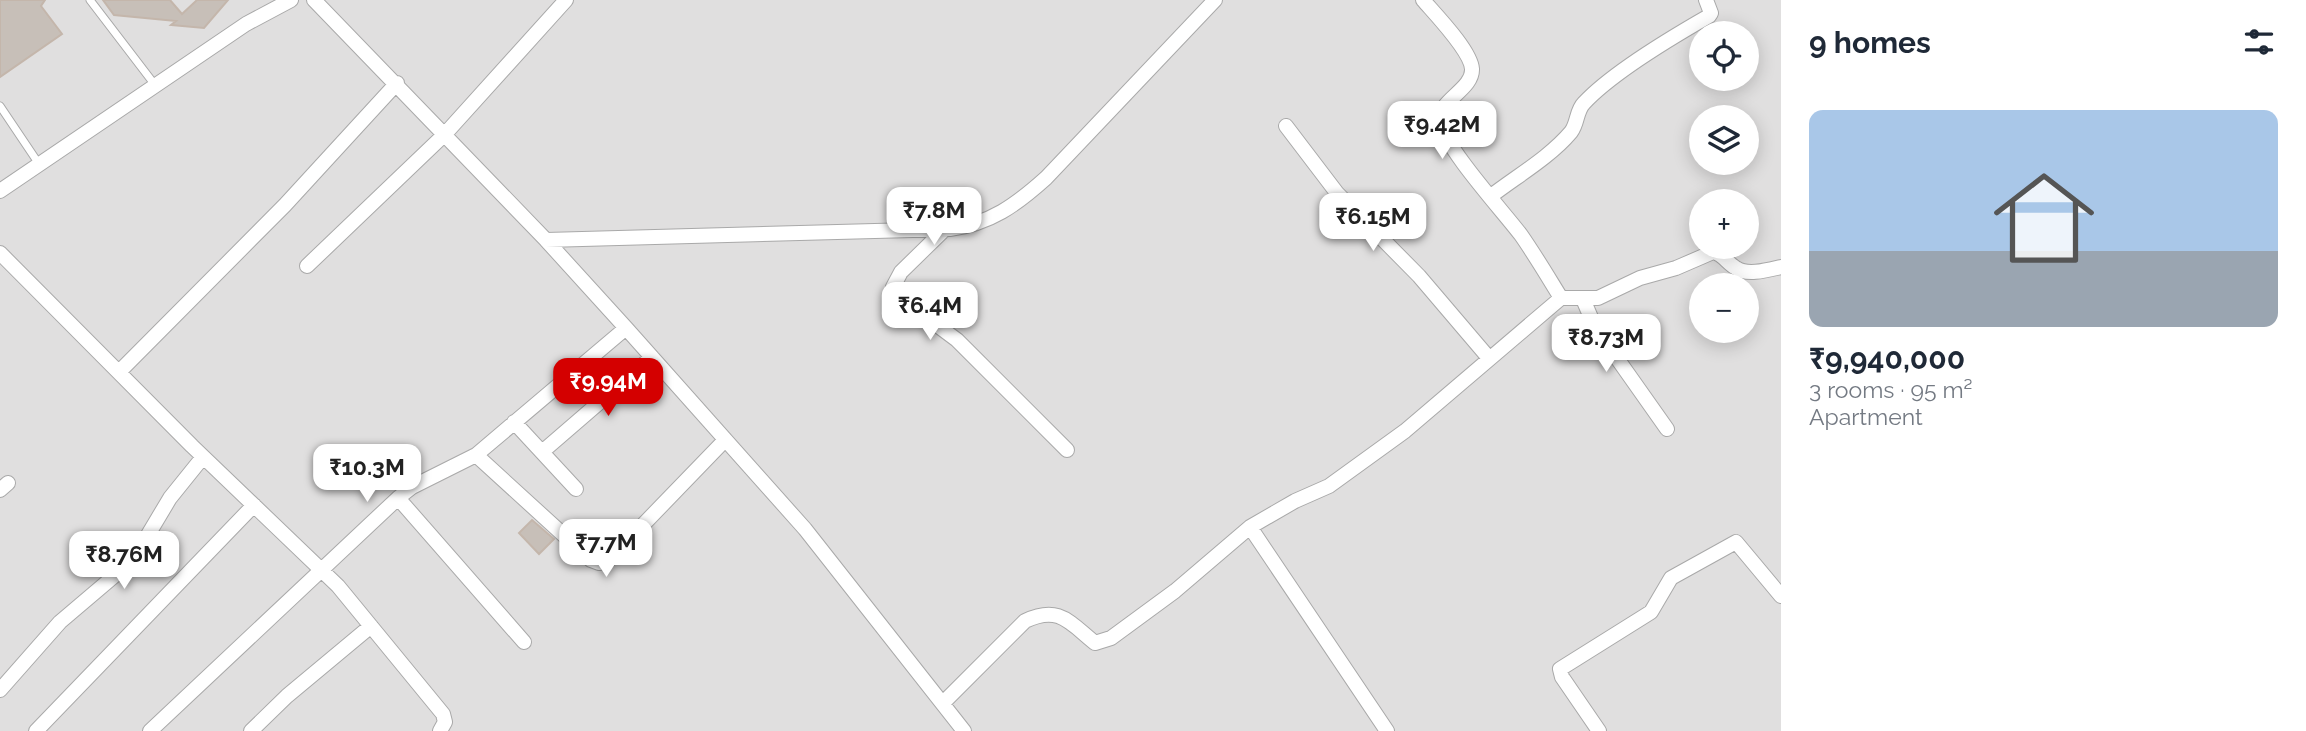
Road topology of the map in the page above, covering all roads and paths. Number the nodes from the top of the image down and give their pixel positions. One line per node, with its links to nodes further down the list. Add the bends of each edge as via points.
1 (90, 0): 9 (lane)
2 (291, 0): 9 (street)
3 (314, 0): 8 (street)
4 (566, 0): 12 (street)
5 (1215, 0): 16 (street, via 1017,204 993,219)
6 (1423, 0): 15 (street, via 1472,68 1471,77 1440,115 1440,124)
7 (1706, 0): 15 (street, via 1709,16 1595,93 1582,105 1572,131 1559,145)
8 (397, 83): 12 (street); 26 (street, via 285,205)
9 (155, 85): 13 (street)
10 (0, 106): 13 (lane)
11 (1286, 126): 25 (street, via 1337,192 1419,276)
12 (445, 134): 17 (street); 19 (street)
13 (40, 164): 14 (street)
14 (0, 191)
15 (1491, 196): 21 (street)
16 (945, 229): 17 (street); 30 (street, via 901,272 893,287 957,340)
17 (547, 240): 23 (street)
18 (0, 253): 26 (street)
19 (307, 266)
20 (1781, 267): 22 (street, via 1745,272 1713,252 1598,298)
21 (1561, 298): 22 (street); 25 (street)
22 (1583, 299): 28 (street, via 1595,327)
23 (626, 328): 24 (street); 27 (street)
24 (652, 357): 29 (street); 31 (street)
25 (1488, 357): 37 (street, via 1417,422 1357,467)
26 (119, 372): 33 (street)
27 (514, 422): 31 (street); 32 (street)
28 (1667, 429)
29 (725, 440): 32 (street, via 609,560 599,563); 43 (street, via 805,529)
30 (1067, 450)
31 (542, 452): 34 (street)
32 (476, 455): 35 (street)
33 (203, 457): 36 (street); 42 (street, via 170,498 133,560 60,622)
34 (576, 489)
35 (398, 498): 38 (street); 41 (street)
36 (254, 505): 38 (street); 44 (street)
37 (1250, 527): 43 (street, via 1175,591 1101,643 1052,613 1025,621); 49 (street)
38 (322, 570): 40 (street); 45 (street)
39 (1781, 596): 50 (street, via 1736,542 1671,578 1651,612 1560,669)
40 (371, 626): 46 (street); 47 (street, via 443,714)
41 (524, 642)
42 (0, 690)
43 (944, 702): 48 (street)
44 (36, 731)
45 (150, 731)
46 (251, 731)
47 (440, 731)
48 (964, 731)
49 (1387, 731)
50 (1598, 731)

